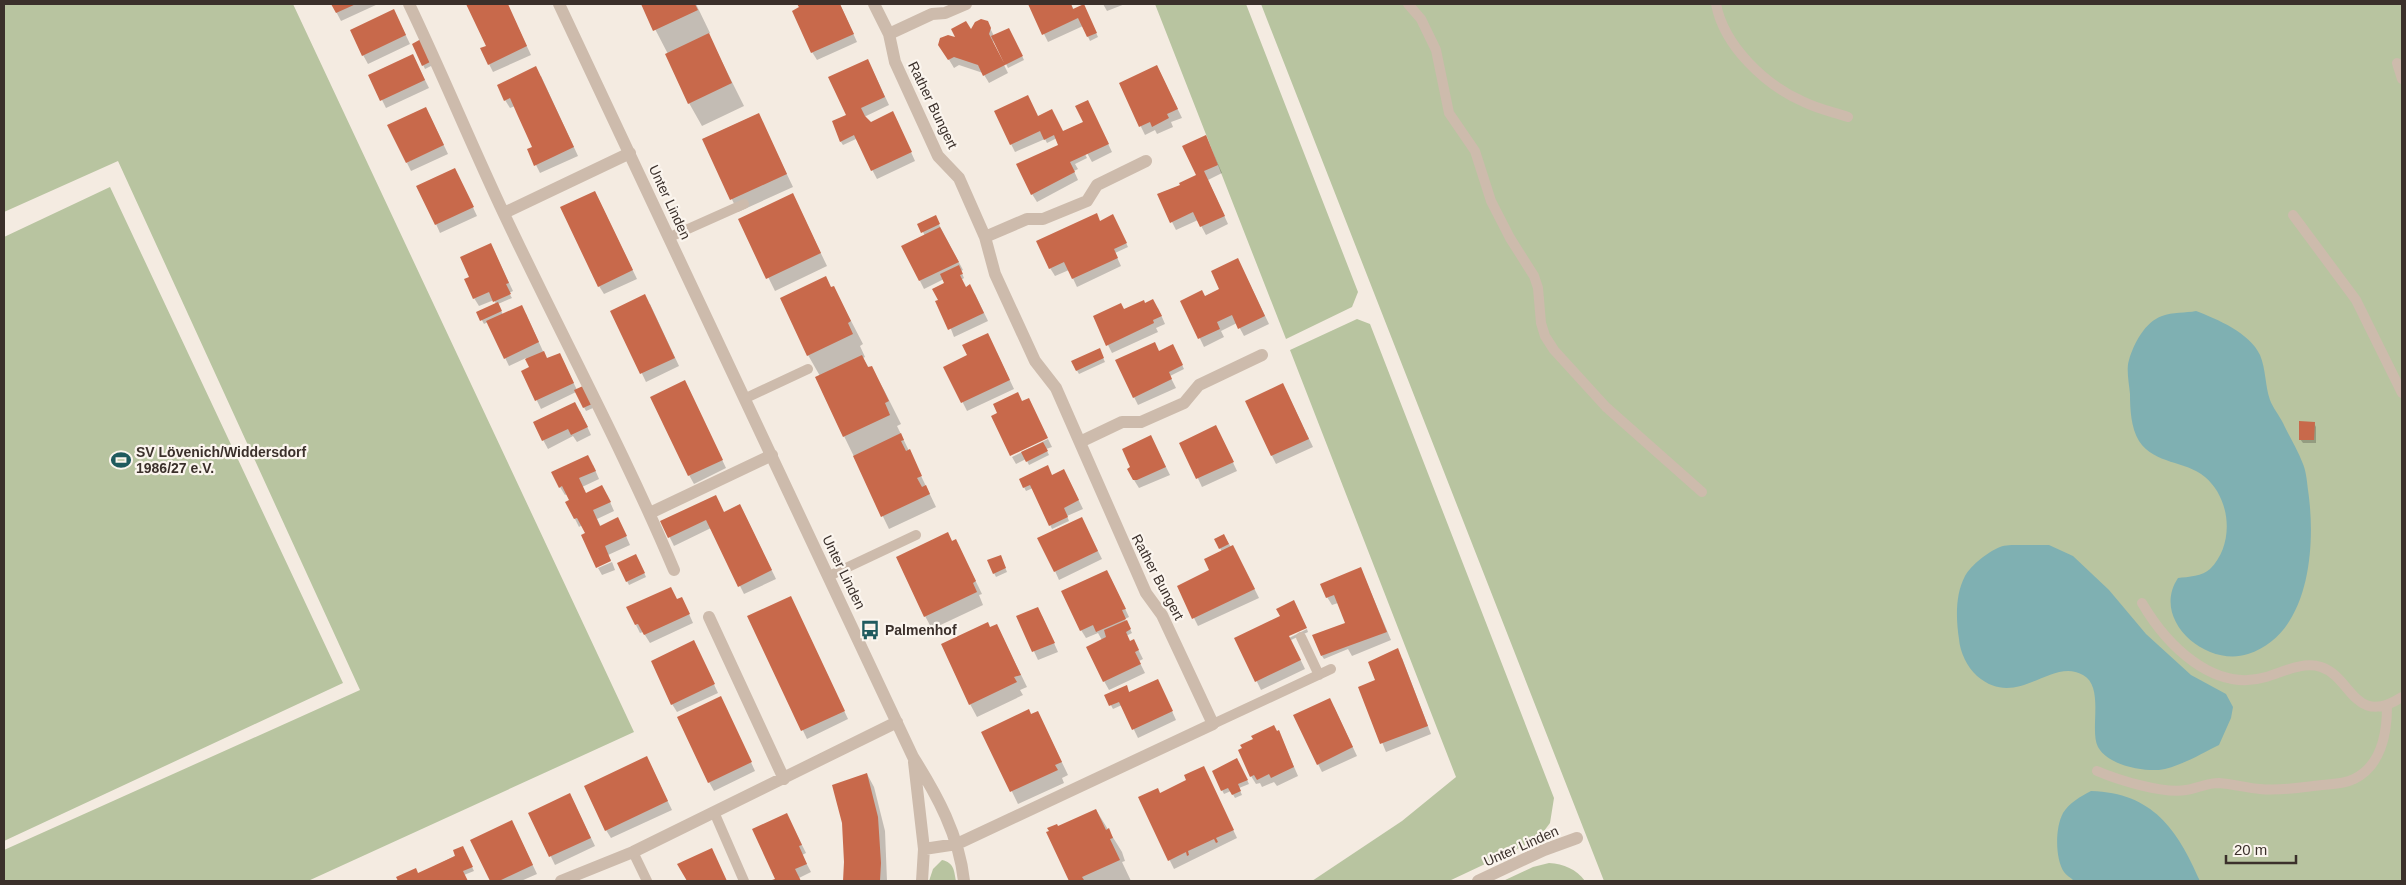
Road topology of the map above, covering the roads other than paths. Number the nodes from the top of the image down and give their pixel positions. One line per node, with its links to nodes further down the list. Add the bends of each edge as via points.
1 (408, 4): 14 (street)
2 (559, 4): 11 (street, Unter Linden)
3 (874, 4): 7 (street, Rather Bungert)
4 (966, 4): 7 (street, via 945,13 932,14)
5 (1408, 4): 24 (lane, via 1421,20 1436,50 1449,114 1476,151 1491,201 1534,276 1545,336 1606,407)
6 (1716, 4): 10 (lane, via 1719,19 1736,48 1784,92 1805,103)
7 (889, 34): 17 (street, Rather Bungert, via 895,62 938,156 959,178)
8 (2397, 63): 9 (lane)
9 (2402, 79)
10 (1848, 117)
11 (630, 153): 14 (street); 16 (street, Unter Linden)
12 (1146, 161): 17 (street, via 1097,185 1087,201 1043,219 1027,219)
13 (744, 204): 16 (lane)
14 (504, 213): 25 (street)
15 (2292, 215): 20 (lane, via 2356,300)
16 (670, 237): 21 (street, Unter Linden)
17 (985, 238): 22 (street, Rather Bungert, via 995,274 1035,360 1056,388)
18 (1262, 355): 22 (street, via 1199,385 1184,403 1141,422 1122,422)
19 (808, 369): 21 (lane)
20 (2402, 393)
21 (746, 398): 23 (street, Unter Linden)
22 (1080, 442): 37 (street, Rather Bungert, via 1146,593 1162,615)
23 (772, 454): 25 (street); 28 (street, Unter Linden)
24 (1702, 492)
25 (650, 513): 27 (street)
26 (916, 535): 28 (lane)
27 (674, 570)
28 (829, 576): 36 (street, Unter Linden)
29 (2142, 603): 35 (lane, via 2156,626 2174,645 2214,673 2247,682 2291,668 2320,666 2332,672 2350,694 2362,702)
30 (709, 617): 40 (street)
31 (1301, 637): 33 (lane)
32 (1331, 669): 33 (lane)
33 (1319, 675): 37 (lane)
34 (2402, 697): 35 (lane)
35 (2387, 707): 39 (lane, via 2387,725 2376,759 2355,779 2287,789 2262,790 2219,783 2172,790)
36 (898, 722): 38 (street, Unter Linden); 40 (street)
37 (1213, 724): 43 (street)
38 (913, 757): 43 (street, Unter Linden, via 937,795); 44 (street, Unter Linden)
39 (2097, 772)
40 (784, 779): 41 (street)
41 (714, 812): 45 (street); 48 (lane)
42 (1577, 838): 51 (street, Unter Linden)
43 (957, 844): 44 (street); 50 (street, Unter Linden)
44 (924, 849): 49 (street, Unter Linden)
45 (633, 852): 46 (street); 47 (lane)
46 (561, 881)
47 (647, 881)
48 (744, 881)
49 (922, 881)
50 (964, 881)
51 (1478, 881)

